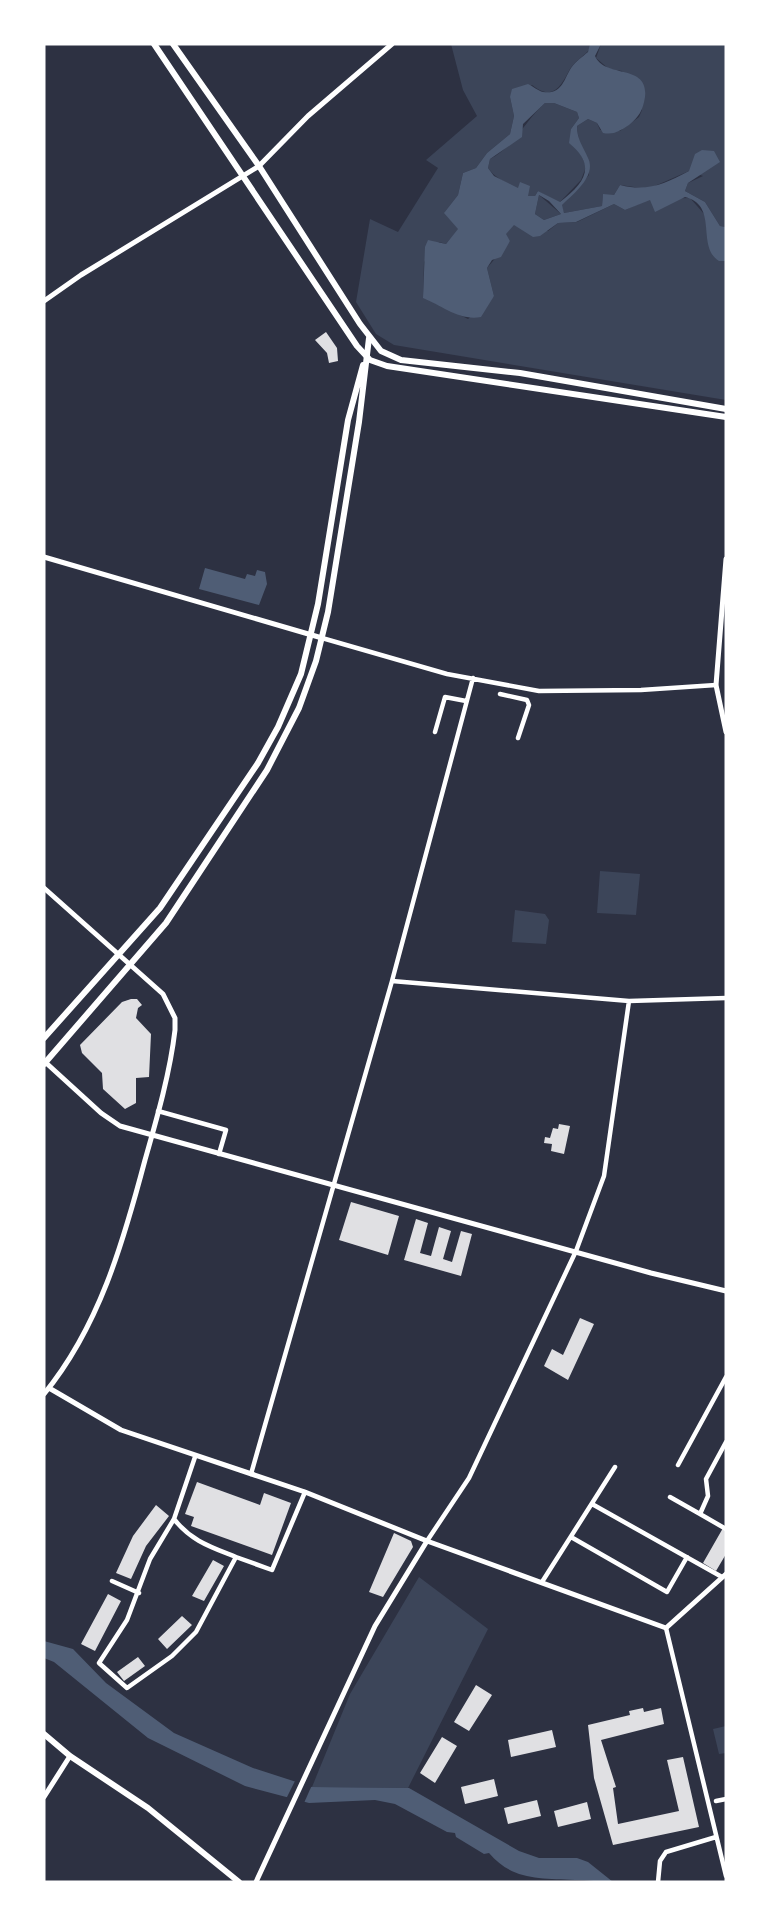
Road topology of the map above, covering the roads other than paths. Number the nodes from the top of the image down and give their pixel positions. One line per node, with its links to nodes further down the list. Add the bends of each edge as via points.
1 (154, 44): 5 (main road)
2 (173, 44): 4 (main road)
3 (392, 44): 4 (street)
4 (258, 166): 5 (street); 7 (main road)
5 (244, 174): 6 (street); 8 (main road)
6 (44, 301)
7 (369, 338): 8 (main road); 9 (main road, via 381,351 401,359 520,373)
8 (365, 356): 10 (main road, via 387,366); 13 (main road, via 348,420); 14 (main road, via 358,433)
9 (726, 409)
10 (726, 417)
11 (44, 557): 13 (street)
12 (726, 559): 16 (street)
13 (309, 635): 14 (street); 25 (main road, via 301,674 258,763 160,908)
14 (322, 638): 15 (street); 22 (main road, via 308,688 289,727)
15 (472, 678): 16 (street, via 539,691); 18 (street)
16 (716, 685): 20 (street)
17 (500, 694): 21 (street, via 527,700)
18 (466, 701): 19 (street, via 445,697); 27 (street)
19 (435, 732)
20 (726, 732)
21 (519, 738)
22 (215, 850): 23 (street); 26 (main road)
23 (222, 855)
24 (44, 888): 25 (street)
25 (120, 956): 26 (street); 30 (main road)
26 (131, 965): 31 (main road); 32 (street, via 163,995 175,1018 174,1043)
27 (392, 981): 29 (street); 35 (street)
28 (726, 998): 29 (street)
29 (629, 1001): 36 (street, via 604,1176)
30 (44, 1038)
31 (44, 1062): 33 (street, via 120,1126)
32 (158, 1111): 33 (street); 34 (street, via 226,1130)
33 (152, 1135): 34 (street); 39 (street, via 119,1252 89,1324)
34 (219, 1154): 35 (street)
35 (332, 1186): 36 (street); 45 (street)
36 (576, 1251): 37 (street); 53 (street, via 510,1403 469,1478)
37 (726, 1291)
38 (726, 1377): 43 (street)
39 (49, 1388): 40 (street); 42 (street, via 121,1430)
40 (44, 1394)
41 (726, 1442): 49 (street, via 706,1479 708,1496)
42 (195, 1457): 45 (street); 50 (street)
43 (677, 1465)
44 (615, 1467): 48 (street)
45 (251, 1474): 46 (street)
46 (305, 1492): 53 (street); 54 (street, via 272,1570)
47 (670, 1497): 49 (street)
48 (592, 1504): 52 (street); 55 (street)
49 (700, 1514): 51 (street)
50 (174, 1520): 54 (street, via 201,1544); 59 (street, via 150,1559)
51 (726, 1529)
52 (571, 1537): 55 (street, via 667,1592); 58 (street)
53 (427, 1541): 58 (street); 69 (street, via 375,1626)
54 (236, 1557): 59 (street, via 196,1632 172,1656 127,1688 99,1663)
55 (687, 1557): 56 (street)
56 (724, 1575): 60 (street)
57 (112, 1581): 59 (street)
58 (542, 1582): 60 (street)
59 (139, 1593)
60 (666, 1628): 66 (street)
61 (44, 1734): 62 (main road)
62 (70, 1756): 63 (street); 68 (main road, via 148,1808)
63 (44, 1797)
64 (726, 1798): 65 (street)
65 (716, 1801)
66 (716, 1837): 67 (street); 70 (street, via 666,1852)
67 (726, 1876)
68 (238, 1882)
69 (256, 1882)
70 (658, 1882)

